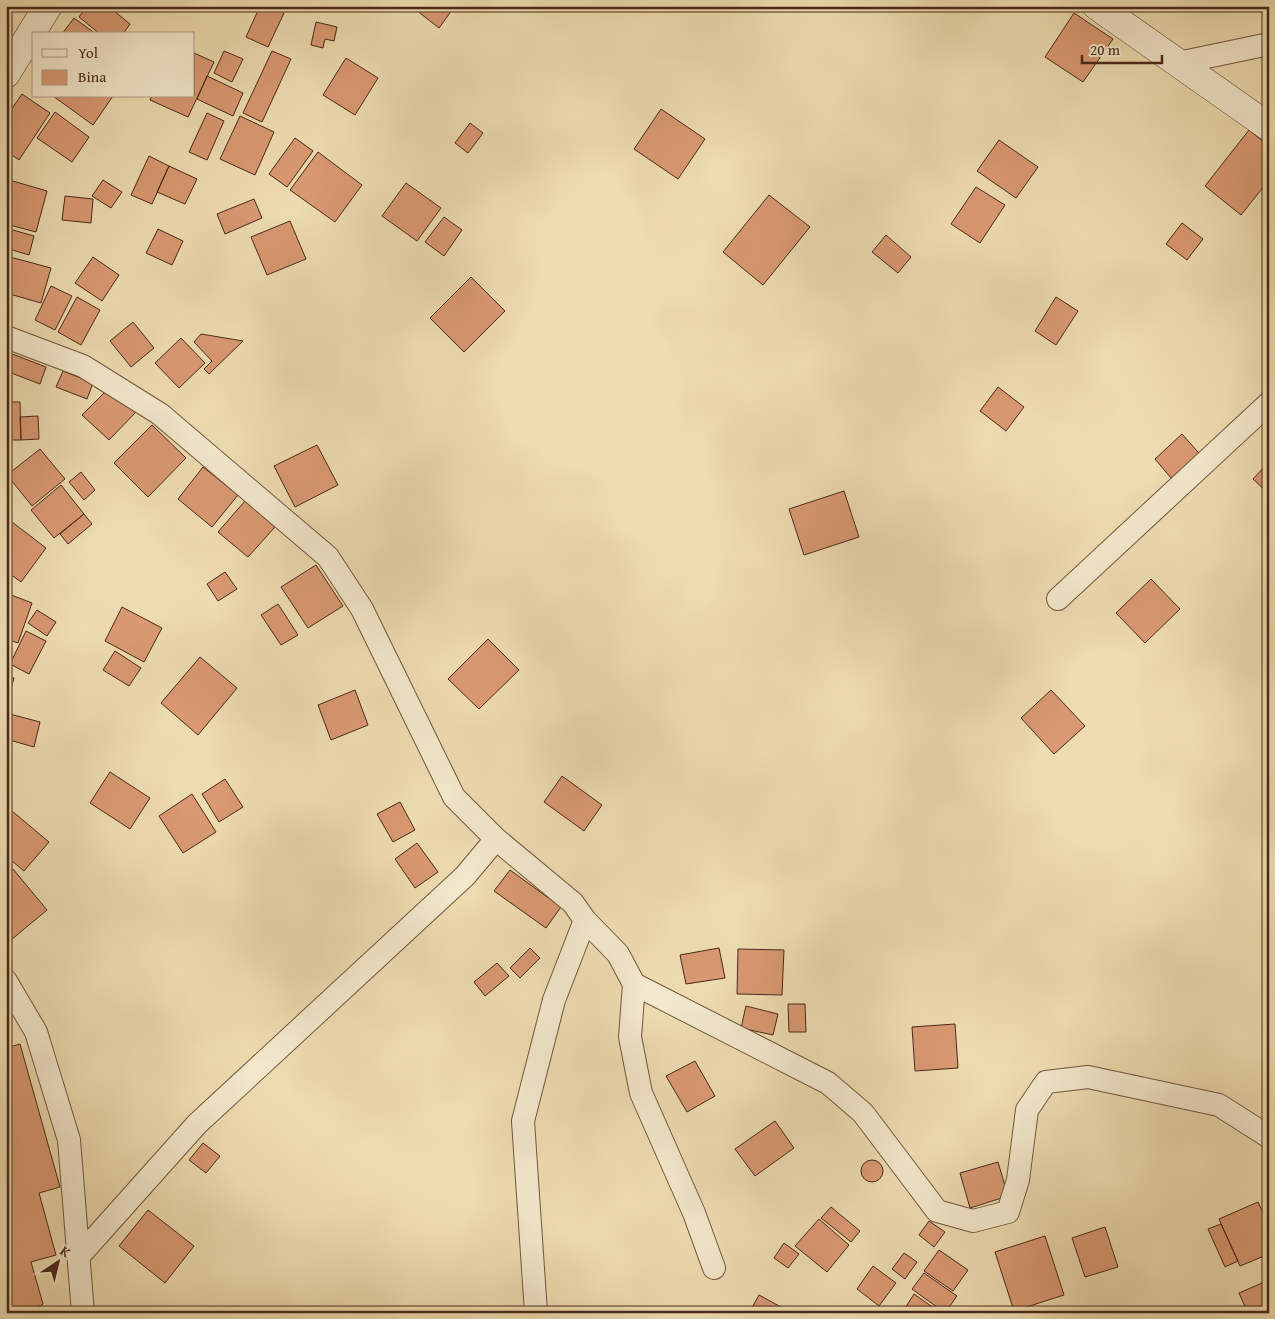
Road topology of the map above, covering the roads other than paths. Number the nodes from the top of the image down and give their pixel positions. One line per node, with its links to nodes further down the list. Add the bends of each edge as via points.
1 (48, 6): 5 (street)
2 (1097, 6): 4 (street)
3 (1269, 44): 4 (street)
4 (1178, 63): 6 (street)
5 (6, 74)
6 (1269, 126)
7 (6, 337): 10 (street, via 84,366 160,414 328,557 362,609 454,797)
8 (1269, 403): 9 (street)
9 (1058, 599)
10 (496, 839): 11 (street, via 573,903); 15 (street, via 465,876 197,1124)
11 (585, 920): 13 (street, via 618,954); 18 (street, via 554,1000 523,1121)
12 (6, 981): 15 (street, via 36,1032 70,1140)
13 (634, 984): 14 (street, via 828,1082 863,1113 937,1212 973,1221 1008,1212 1018,1180 1027,1110 1046,1082 1088,1077 1219,1105); 16 (street, via 630,1037 641,1093 694,1213)
14 (1269, 1137)
15 (79, 1256): 17 (street)
16 (714, 1268)
17 (83, 1313)
18 (536, 1313)

